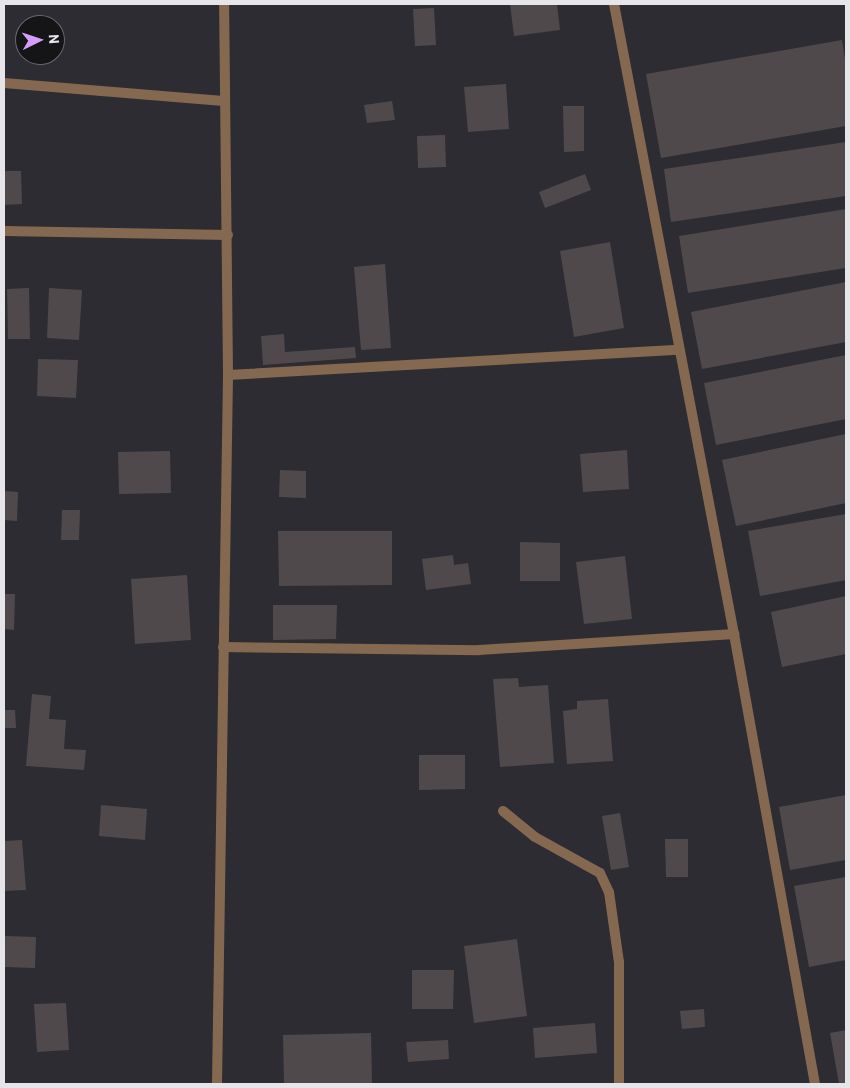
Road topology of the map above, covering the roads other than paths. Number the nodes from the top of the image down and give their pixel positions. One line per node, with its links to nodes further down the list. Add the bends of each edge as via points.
1 (224, 4): 4 (street)
2 (614, 4): 7 (street)
3 (4, 84): 4 (street)
4 (223, 101): 6 (street)
5 (4, 231): 6 (street)
6 (228, 235): 8 (street)
7 (678, 350): 8 (street); 9 (street)
8 (228, 375): 10 (street)
9 (734, 634): 10 (street, via 479,650); 14 (street)
10 (222, 647): 12 (street)
11 (503, 810): 13 (street, via 535,837 600,873 609,892 618,962)
12 (217, 1084)
13 (619, 1084)
14 (815, 1084)

